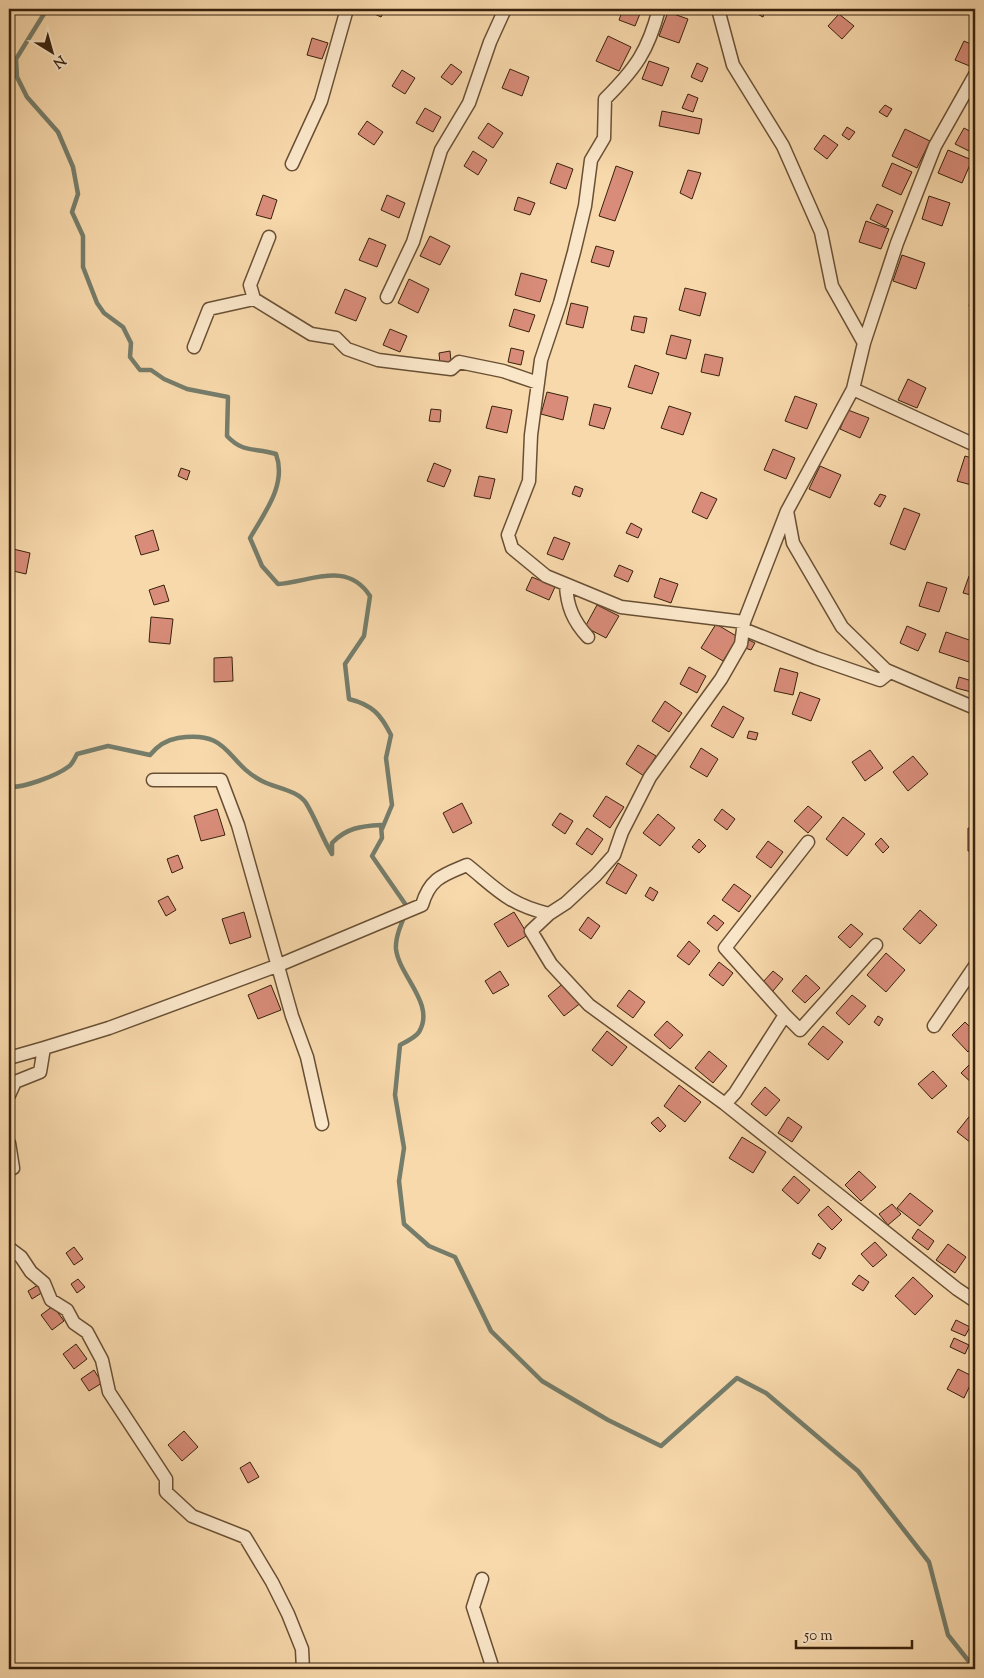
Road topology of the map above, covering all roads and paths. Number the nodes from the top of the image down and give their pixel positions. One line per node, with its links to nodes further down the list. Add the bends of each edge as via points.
1 (347, 9): 6 (street, via 321,101)
2 (505, 9): 8 (street, via 469,103 441,150 413,242)
3 (659, 9): 12 (street, via 649,44 628,76 605,99 604,138 591,160 585,206 560,304 541,360)
4 (718, 9): 10 (street, via 733,65 783,146 821,232 832,286)
5 (975, 75): 10 (street, via 935,146 897,244)
6 (292, 164)
7 (269, 237): 9 (street, via 250,285)
8 (386, 297)
9 (254, 299): 11 (street, via 209,309); 12 (street, via 311,334 336,338 347,349 378,360 451,369 459,362 503,371)
10 (864, 343): 13 (street)
11 (194, 347)
12 (538, 383): 16 (street, via 529,481 508,535 512,548 546,576)
13 (853, 389): 14 (street); 15 (street)
14 (975, 445)
15 (787, 510): 17 (street); 19 (street, via 793,543 842,627)
16 (566, 585): 17 (street, via 621,608); 18 (street, via 567,604 578,626)
17 (744, 626): 19 (street, via 816,658 880,680); 23 (street, via 741,644 721,679 650,776 614,855 576,893)
18 (588, 636)
19 (890, 672): 20 (street)
20 (975, 708)
21 (153, 780): 25 (street, via 221,780 238,825)
22 (808, 842): 27 (street, via 725,948)
23 (549, 914): 25 (street, via 523,908 467,865 438,877 426,892 422,905); 32 (street, via 531,931 551,964 590,1005)
24 (876, 945): 27 (street, via 800,1030)
25 (279, 965): 29 (street, via 109,1028); 33 (street, via 307,1057)
26 (975, 966): 28 (street)
27 (785, 1015): 32 (street)
28 (934, 1026)
29 (44, 1048): 30 (street); 31 (street, via 40,1072 16,1082)
30 (9, 1058)
31 (9, 1095)
32 (725, 1104): 37 (street)
33 (322, 1124)
34 (9, 1143): 35 (street, via 13,1168)
35 (9, 1170)
36 (9, 1248): 39 (street, via 44,1283 51,1300 66,1310 74,1324 87,1332 102,1360 109,1392 166,1479 166,1492 192,1516 244,1537 288,1614 302,1648)
37 (975, 1301)
38 (482, 1579): 40 (street, via 473,1606)
39 (303, 1669)
40 (493, 1669)

